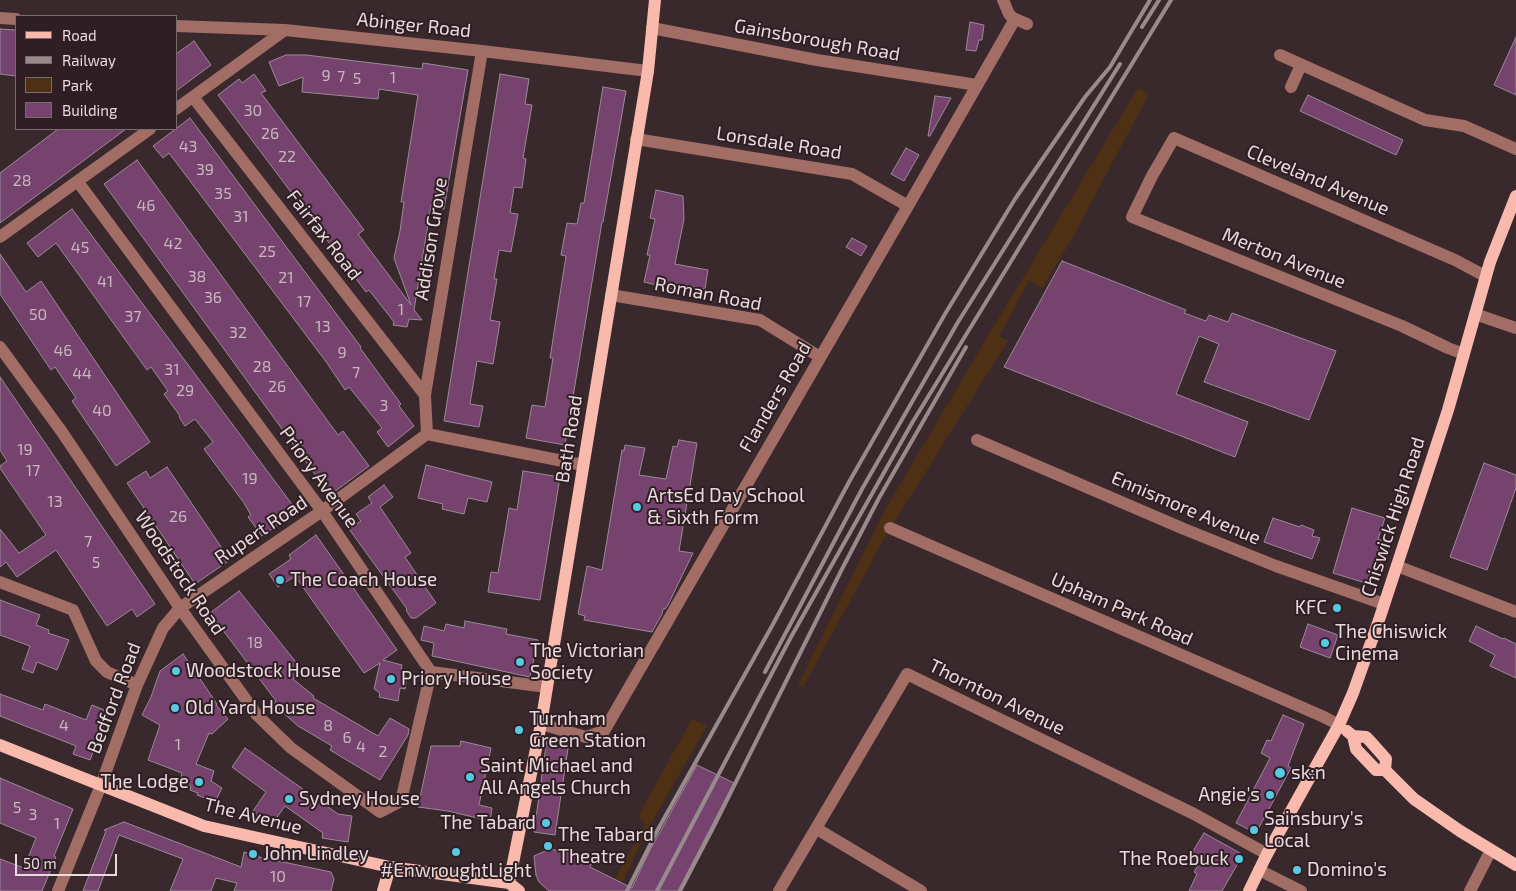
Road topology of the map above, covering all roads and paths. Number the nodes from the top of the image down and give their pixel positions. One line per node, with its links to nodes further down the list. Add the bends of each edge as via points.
1 (655, 0): 6 (main road, Bath Road)
2 (1003, 0): 12 (street, Flanders Road, via 1007,11 1018,22)
3 (0, 18): 4 (street)
4 (15, 19)
5 (178, 26): 7 (street, Abinger Road)
6 (652, 28): 11 (main road, Bath Road); 12 (street, Gainsborough Road, via 817,60)
7 (285, 30): 8 (street, Abinger Road); 14 (street)
8 (482, 51): 11 (street, Abinger Road); 31 (street, Addison Grove)
9 (1280, 55): 10 (street)
10 (1301, 65): 13 (street); 18 (street, via 1425,120 1464,126)
11 (648, 70): 17 (main road, Bath Road)
12 (976, 85): 22 (street, Flanders Road)
13 (1291, 87)
14 (193, 97): 15 (street); 31 (street, Fairfax Road)
15 (178, 108)
16 (149, 130): 20 (street)
17 (636, 139): 22 (street, Lonsdale Road, via 852,174); 25 (main road, Bath Road)
18 (1516, 148)
19 (1152, 176): 24 (street, Cleveland Avenue, via 1174,138); 29 (street, Merton Avenue, via 1132,217)
20 (78, 182): 23 (street); 35 (street, Priory Avenue)
21 (1516, 196): 24 (main road, Chiswick High Road)
22 (908, 206): 30 (street, Flanders Road)
23 (0, 238)
24 (1485, 276): 26 (main road, Chiswick High Road)
25 (611, 295): 30 (street, Roman Road, via 760,320); 34 (main road, Bath Road)
26 (1475, 314): 27 (street); 29 (main road, Chiswick High Road)
27 (1516, 328)
28 (0, 347): 40 (street, Woodstock Road, via 62,432)
29 (1464, 354): 37 (main road, Chiswick High Road)
30 (820, 357): 45 (street, Flanders Road, via 604,732 586,737)
31 (425, 395): 32 (street, Addison Grove)
32 (427, 434): 34 (street); 35 (street, Rupert Road)
33 (977, 440): 39 (street, Ennismore Avenue, via 1258,559)
34 (584, 465): 44 (main road, Bath Road)
35 (322, 511): 40 (street, Rupert Road); 42 (street, Priory Avenue)
36 (890, 528): 46 (street, Upham Park Road)
37 (1397, 566): 39 (main road, Chiswick High Road); 41 (street)
38 (0, 582): 43 (street, via 73,610 96,661 107,672)
39 (1384, 604): 46 (main road, Chiswick High Road)
40 (180, 608): 42 (street, Woodstock Road, via 257,715 291,748 380,812 401,801); 43 (street, Bedford Road, via 163,628)
41 (1516, 612)
42 (431, 672): 44 (street)
43 (137, 685): 48 (street, Bedford Road)
44 (547, 687): 45 (main road, Bath Road)
45 (541, 724): 55 (main road, Bath Road)
46 (1339, 725): 50 (main road, via 1353,736 1366,736 1386,759 1385,770 1414,799); 51 (main road, Chiswick High Road)
47 (0, 745): 48 (main road, The Avenue)
48 (101, 785): 53 (main road, The Avenue, via 204,826); 56 (street, Bedford Road)
49 (817, 829): 51 (street, Thornton Avenue, via 907,674 1194,814); 58 (street, Thornton Avenue); 59 (street)
50 (1491, 850): 52 (main road); 62 (street)
51 (1267, 854): 54 (main road, Chiswick High Road)
52 (1516, 865)
53 (390, 867): 55 (main road, The Avenue); 57 (main road)
54 (1259, 870): 60 (main road, Chiswick High Road); 61 (street)
55 (514, 887)
56 (58, 891)
57 (383, 891)
58 (779, 891)
59 (921, 891)
60 (1249, 891)
61 (1301, 891)
62 (1470, 891)

